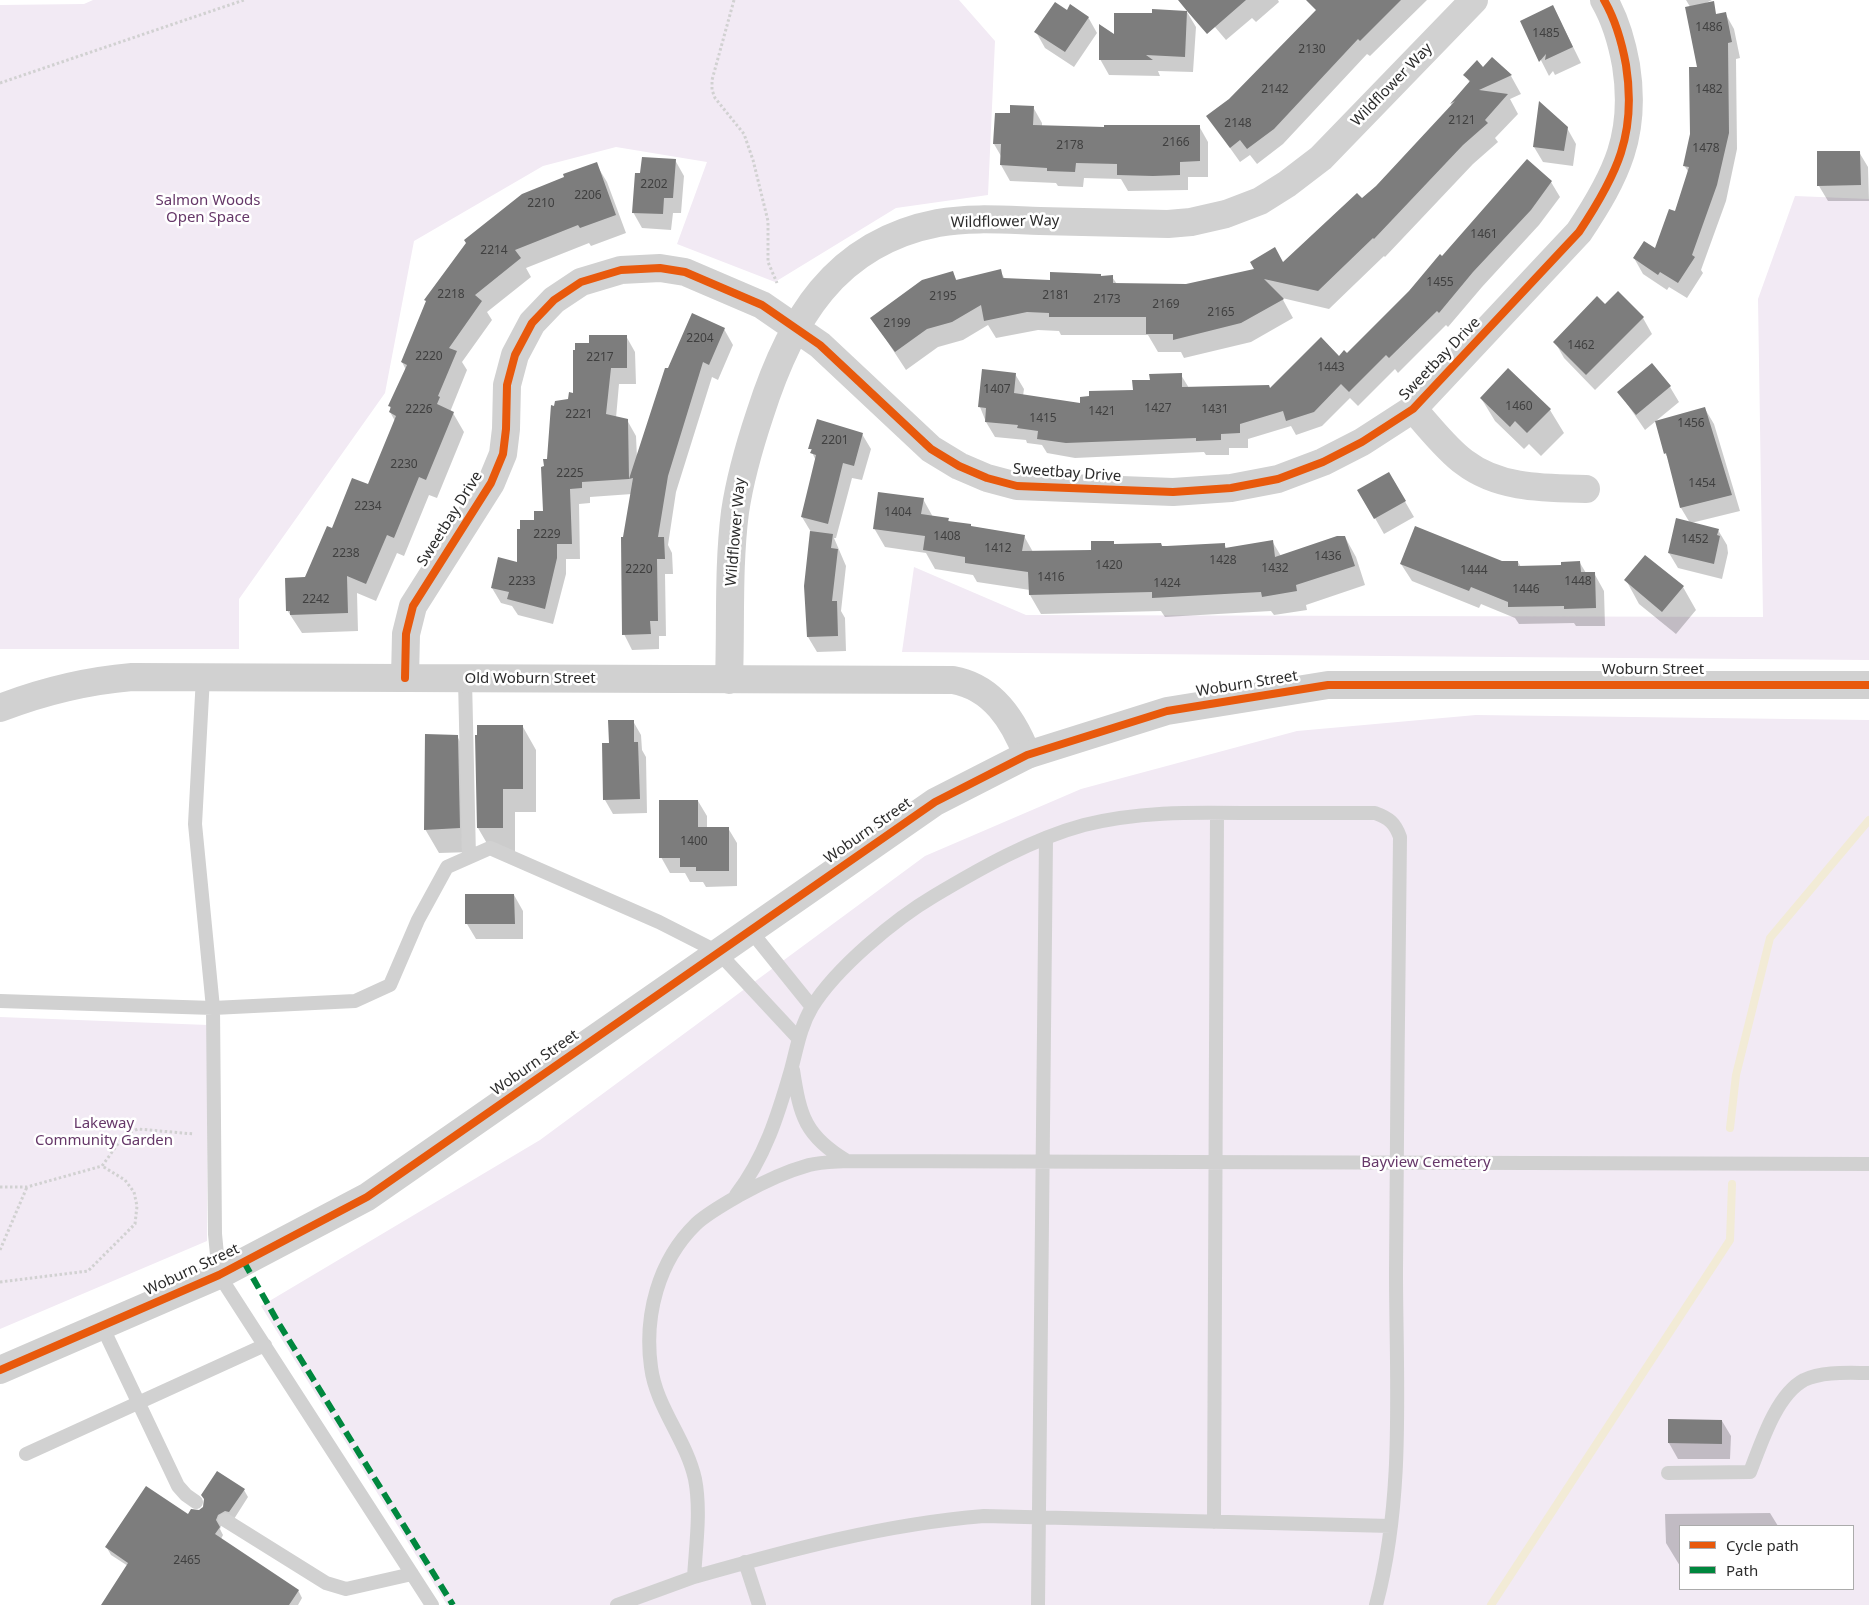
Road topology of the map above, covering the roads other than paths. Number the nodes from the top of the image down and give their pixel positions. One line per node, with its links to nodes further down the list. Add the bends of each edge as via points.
1 (1474, 0): 3 (street, Wildflower Way, via 1320,158 1260,202 1226,214 1183,223 989,219 939,223 902,233 865,251 836,273)
2 (1604, 0): 4 (street, Sweetbay Drive, via 1623,45 1630,94 1627,134 1617,167 1579,232)
3 (795, 326): 4 (street, Sweetbay Drive, via 841,363 930,449 973,472 1017,486 1164,492 1231,488 1278,479 1323,462 1362,442); 7 (street, Sweetbay Drive, via 762,305 685,272 660,268 620,270 581,282 554,300 532,323 515,355 507,385 502,454 491,482 413,606 406,634); 9 (street, Wildflower Way, via 767,392 742,469 732,558)
4 (1413, 409): 5 (street, via 1463,462 1497,480 1534,487)
5 (1586, 489)
6 (203, 677): 7 (street, Old Woburn Street); 11 (street, Old Woburn Street, via 97,680 61,687); 20 (lane, via 195,824)
7 (405, 678): 8 (street, Old Woburn Street)
8 (465, 678): 9 (street, Old Woburn Street); 15 (lane)
9 (729, 680): 12 (street, Old Woburn Street, via 964,682 984,693 1006,714 1016,727)
10 (1869, 685): 12 (street, Woburn Street, via 1328,685 1167,711)
11 (0, 708)
12 (1027, 755): 16 (street, Woburn Street, via 935,802)
13 (1217, 812): 14 (lane, via 1120,819 1084,826); 25 (lane); 26 (lane, via 1375,813 1396,825 1400,837)
14 (1046, 839): 19 (lane, via 976,871 912,909 857,954); 24 (lane)
15 (469, 857): 17 (lane, via 490,848 659,922); 20 (lane, via 447,866 418,920 390,985 356,1001)
16 (750, 930): 17 (street, Woburn Street); 19 (lane)
17 (718, 952): 21 (lane); 29 (street, Woburn Street, via 367,1197)
18 (0, 1001): 20 (lane)
19 (812, 1007): 21 (lane)
20 (213, 1008): 29 (lane, via 215,1234)
21 (798, 1038): 22 (lane)
22 (792, 1067): 23 (lane, via 798,1102 810,1131 824,1147); 28 (lane, via 773,1132 750,1177)
23 (847, 1161): 24 (lane); 28 (lane, via 811,1165 772,1177)
24 (1043, 1162): 25 (lane); 38 (lane)
25 (1215, 1162): 26 (lane); 40 (lane)
26 (1396, 1163): 27 (lane); 41 (lane, via 1396,1466)
27 (1869, 1164)
28 (733, 1199): 44 (lane, via 697,1223 682,1241 666,1266 650,1316 651,1368 657,1393 694,1478 698,1519)
29 (220, 1275): 30 (street, Woburn Street); 31 (lane)
30 (102, 1326): 32 (street, Woburn Street); 34 (lane)
31 (265, 1345): 34 (lane); 43 (lane)
32 (0, 1370)
33 (1869, 1373): 36 (lane, via 1835,1373 1805,1380 1790,1390 1766,1431 1750,1472)
34 (138, 1402): 35 (lane); 37 (lane, via 178,1486)
35 (26, 1454)
36 (1668, 1473)
37 (196, 1502)
38 (1039, 1518): 40 (lane); 42 (lane, via 984,1516 900,1525); 48 (lane)
39 (225, 1520): 43 (lane, via 326,1583 346,1589)
40 (1214, 1522): 41 (lane)
41 (1391, 1526): 49 (lane)
42 (745, 1562): 44 (lane); 47 (lane)
43 (412, 1574): 45 (lane)
44 (694, 1577): 46 (lane)
45 (432, 1605)
46 (617, 1605)
47 (759, 1605)
48 (1038, 1605)
49 (1376, 1605)

